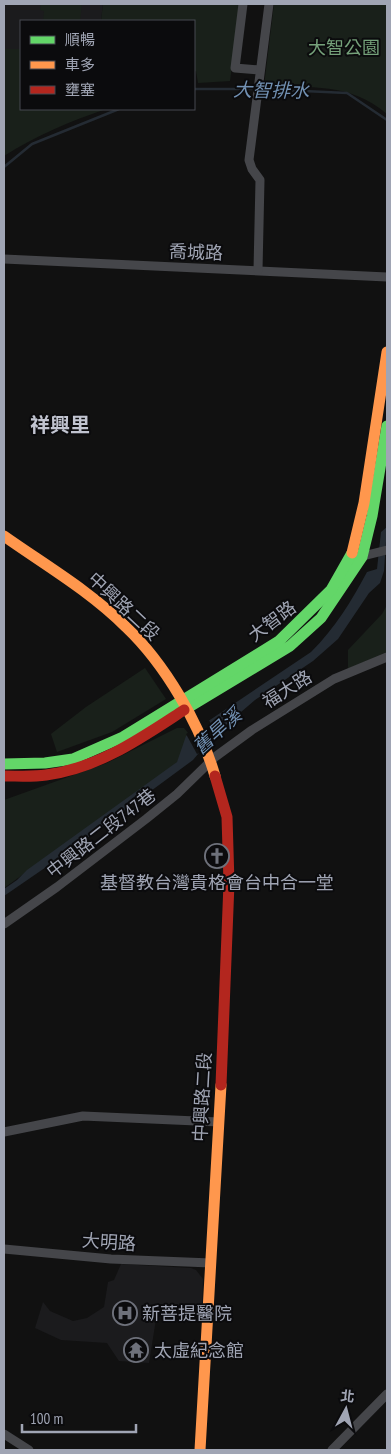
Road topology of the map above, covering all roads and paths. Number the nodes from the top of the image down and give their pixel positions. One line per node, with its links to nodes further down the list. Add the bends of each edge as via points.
1 (243, 4): 3 (street, via 235,68)
2 (269, 4): 3 (street)
3 (260, 75): 5 (street, via 249,160 260,180)
4 (4, 259): 5 (street, 喬城路)
5 (258, 270): 6 (street, 喬城路)
6 (387, 277)
7 (387, 352): 11 (street, 大智路)
8 (387, 426): 11 (street, 大智路, via 372,516)
9 (4, 536): 13 (street, 中興路二段, via 71,581 127,627 151,654)
10 (387, 550): 11 (street)
11 (357, 556): 13 (street, 大智路, via 297,627)
12 (387, 656): 14 (street, 福大路, via 334,679)
13 (185, 704): 14 (street, 中興路二段); 15 (street, 大智路, via 73,759 45,764); 16 (street, 大智路, via 126,748 98,761 46,775)
14 (211, 761): 17 (street, 中興路二段747巷, via 146,819); 18 (street, 中興路二段, via 227,817 229,882)
15 (4, 764)
16 (4, 776)
17 (4, 924)
18 (219, 1122): 19 (street, via 83,1116); 21 (street, 中興路二段)
19 (4, 1132)
20 (4, 1249): 21 (street, 大明路, via 111,1259)
21 (212, 1263): 25 (street, 中興路二段, via 205,1310)
22 (387, 1394): 26 (street)
23 (4, 1434): 24 (street)
24 (29, 1450)
25 (200, 1450)
26 (332, 1450)

